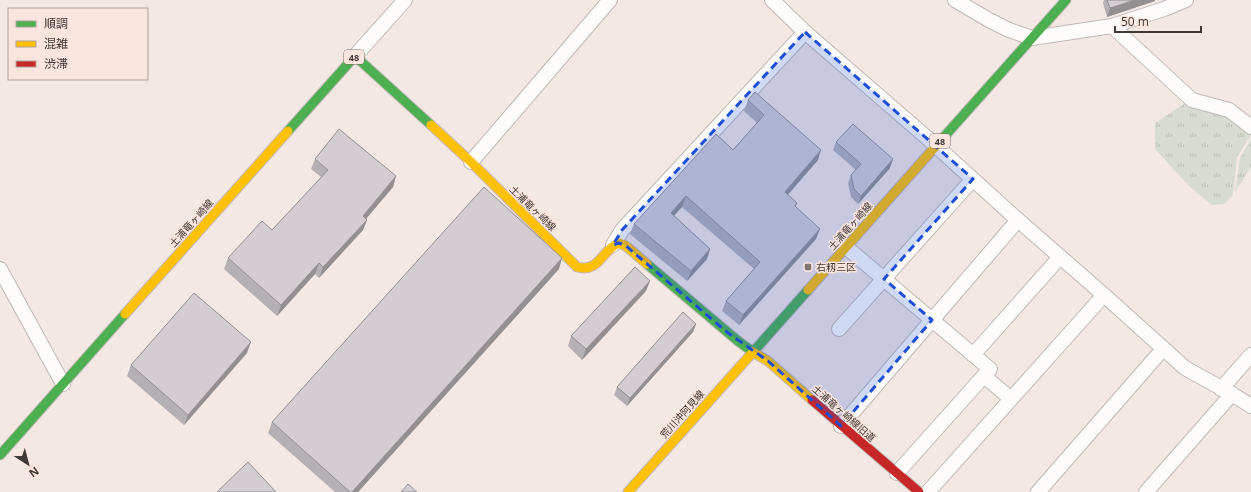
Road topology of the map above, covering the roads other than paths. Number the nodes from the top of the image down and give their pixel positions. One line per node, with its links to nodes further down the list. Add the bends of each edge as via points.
1 (405, 0): 10 (street)
2 (610, 0): 13 (street)
3 (772, 0): 8 (street)
4 (955, 0): 9 (street, via 1009,30)
5 (1066, 0): 9 (main road, 土浦竜ヶ崎線 / 48)
6 (1186, 0): 7 (street)
7 (1112, 26): 9 (street); 11 (street, via 1192,100 1229,110)
8 (806, 32): 12 (street); 16 (street, via 622,230)
9 (1032, 38): 12 (main road, 土浦竜ヶ崎線 / 48)
10 (355, 56): 13 (main road, 土浦竜ヶ崎線 / 48); 29 (main road, 土浦竜ヶ崎線 / 48)
11 (1251, 127)
12 (936, 146): 14 (street); 17 (main road, 土浦竜ヶ崎線 / 48)
13 (471, 162): 16 (main road, 土浦竜ヶ崎線 / 48, via 577,267 591,267 596,264)
14 (973, 179): 15 (street); 20 (street)
15 (1018, 220): 18 (street); 22 (street)
16 (613, 244): 25 (main road, via 626,246)
17 (846, 247): 20 (street); 25 (main road, 土浦竜ヶ崎線 / 48)
18 (1060, 257): 21 (street); 26 (street)
19 (0, 269): 29 (street)
20 (884, 279): 22 (street); 23 (street)
21 (1104, 295): 24 (street); 31 (street)
22 (932, 320): 26 (street); 33 (street)
23 (838, 329)
24 (1163, 349): 30 (street, via 1185,368); 39 (street)
25 (753, 352): 33 (main road, 土浦竜ヶ崎線旧道, via 768,361); 36 (main road, 荒川沖阿見線)
26 (973, 354): 28 (street, via 990,369)
27 (1251, 355): 30 (street)
28 (984, 376): 31 (street); 35 (street)
29 (63, 384): 34 (main road, 土浦竜ヶ崎線 / 48)
30 (1227, 391): 32 (street); 40 (street)
31 (1011, 399): 38 (street)
32 (1251, 406)
33 (841, 426): 35 (main road, 土浦竜ヶ崎線旧道)
34 (0, 455)
35 (897, 473): 37 (main road, 土浦竜ヶ崎線旧道)
36 (628, 492)
37 (918, 492)
38 (928, 492)
39 (1038, 492)
40 (1146, 492)

